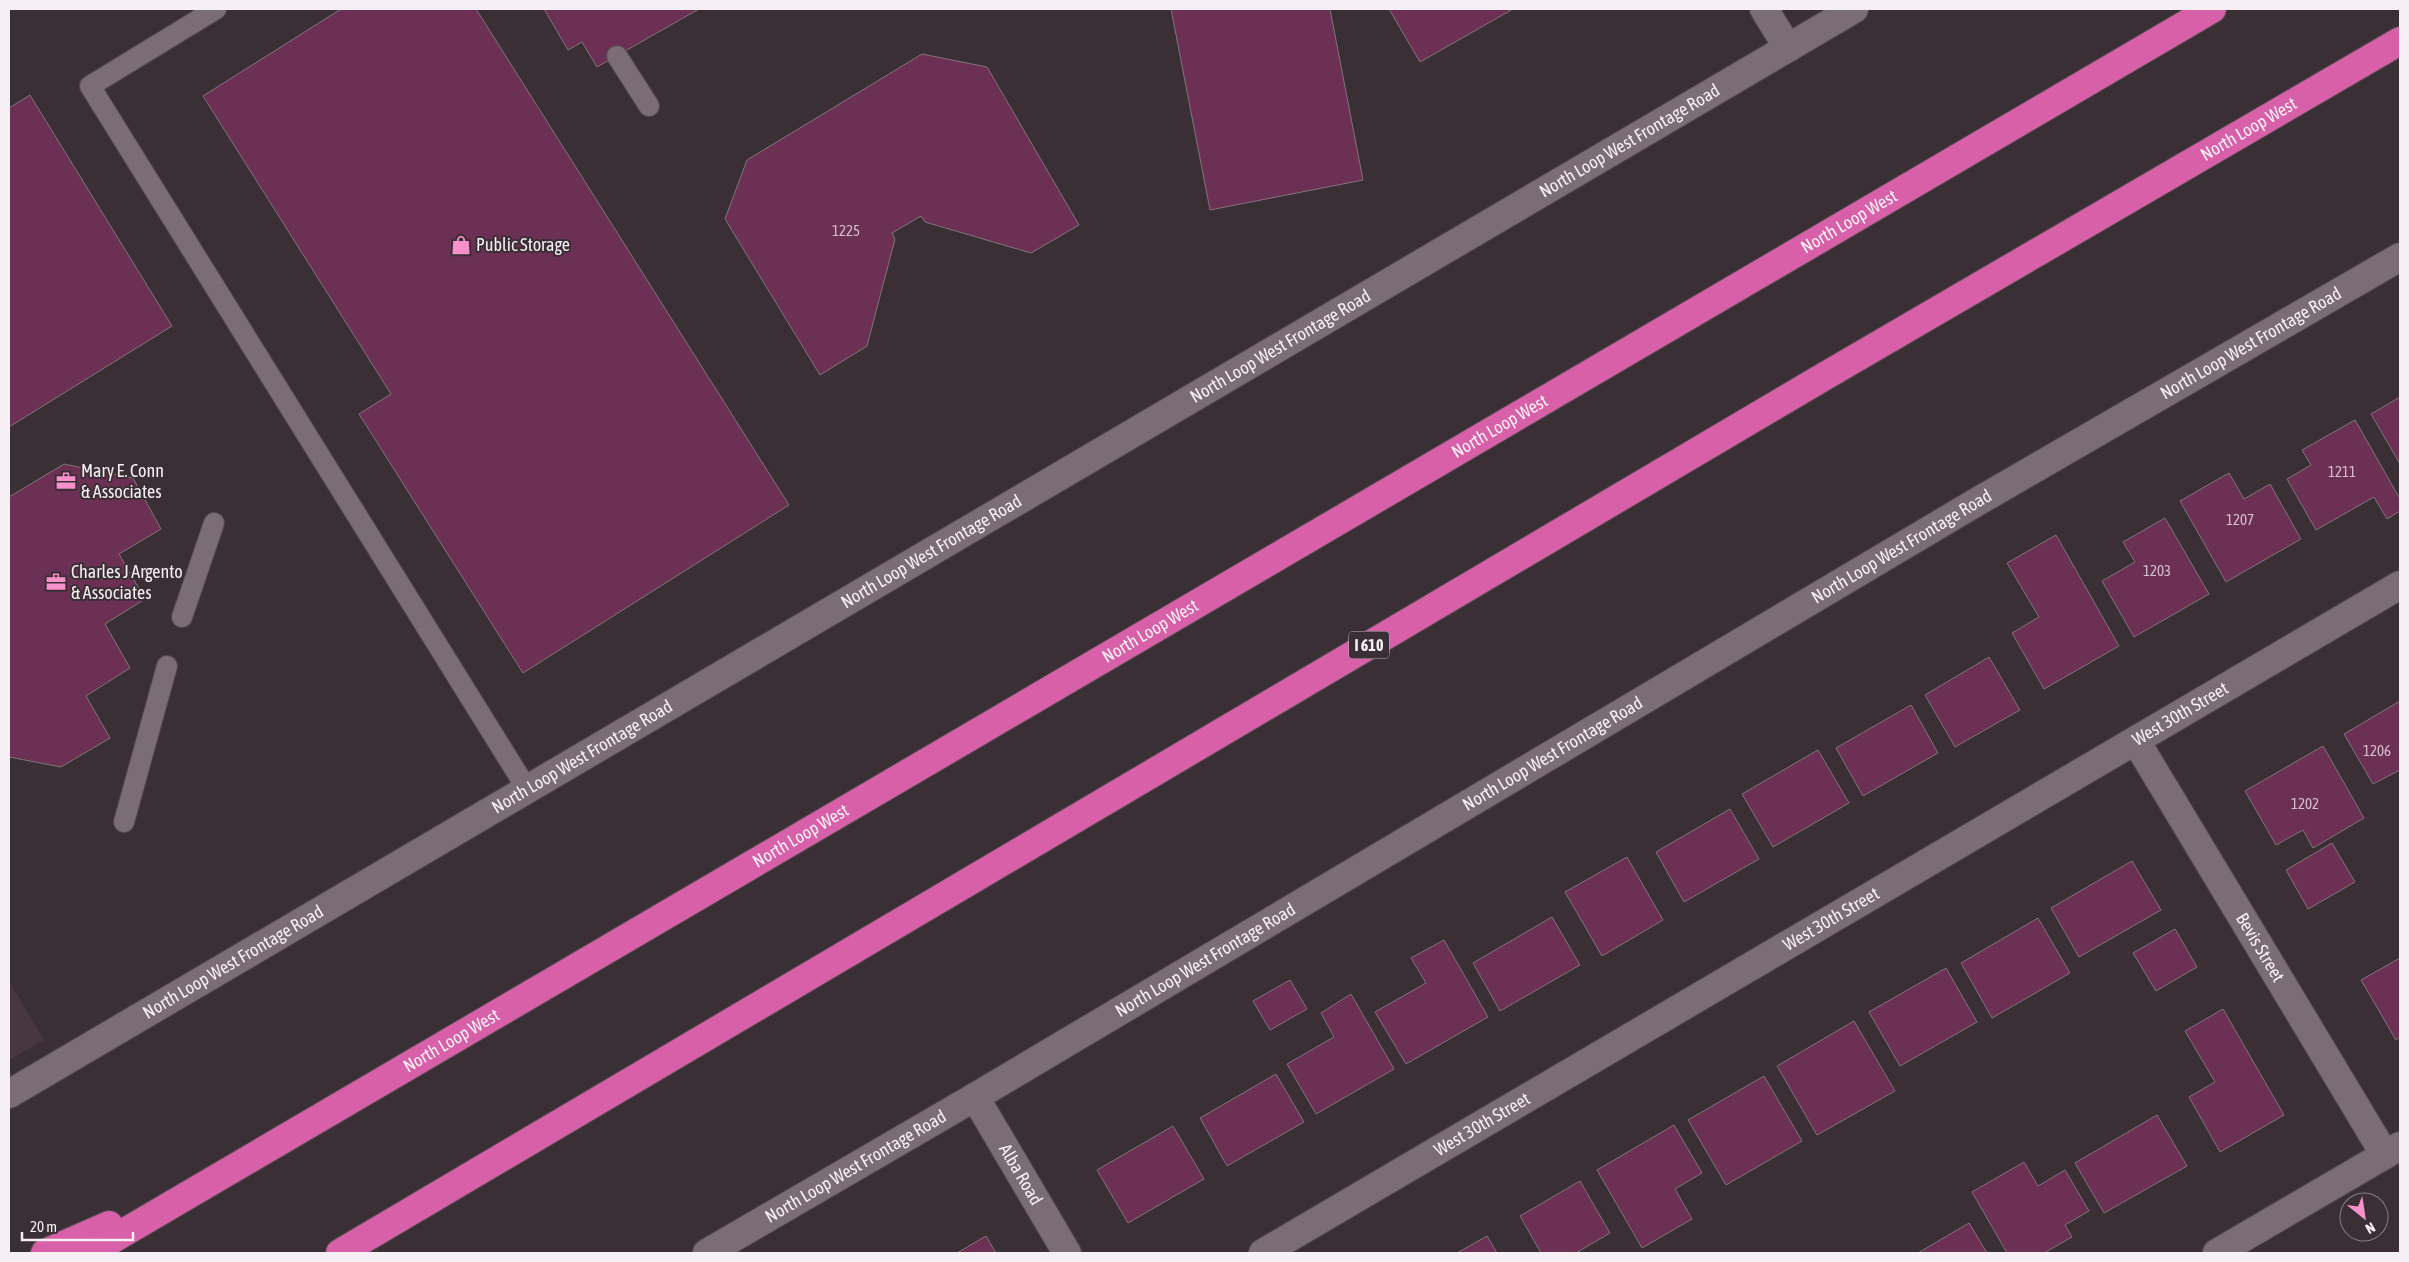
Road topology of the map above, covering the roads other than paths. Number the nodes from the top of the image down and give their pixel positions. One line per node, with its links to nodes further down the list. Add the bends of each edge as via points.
1 (216, 9): 15 (lane, via 90,86)
2 (1764, 9): 6 (main road)
3 (1854, 9): 6 (main road, North Loop West Frontage Road)
4 (2212, 9): 20 (highway, North Loop West)
5 (2400, 41): 23 (highway, North Loop West / I 610, via 1808,386)
6 (1788, 48): 15 (main road, North Loop West Frontage Road)
7 (616, 56): 8 (lane)
8 (649, 106)
9 (2400, 257): 18 (main road, North Loop West Frontage Road, via 1966,508)
10 (214, 522): 12 (lane)
11 (2400, 585): 14 (main road, West 30th Street)
12 (182, 617)
13 (167, 666): 16 (lane)
14 (2136, 741): 19 (main road, Bevis Street); 26 (main road, West 30th Street)
15 (527, 789): 17 (main road, North Loop West Frontage Road)
16 (124, 822)
17 (9, 1094)
18 (975, 1097): 24 (main road, North Loop West Frontage Road); 25 (main road, Alba Road)
19 (2392, 1150): 27 (main road)
20 (216, 1178): 21 (highway); 22 (highway, North Loop West)
21 (46, 1253)
22 (89, 1253)
23 (340, 1253)
24 (707, 1253)
25 (1067, 1253)
26 (1263, 1253)
27 (2217, 1253)

